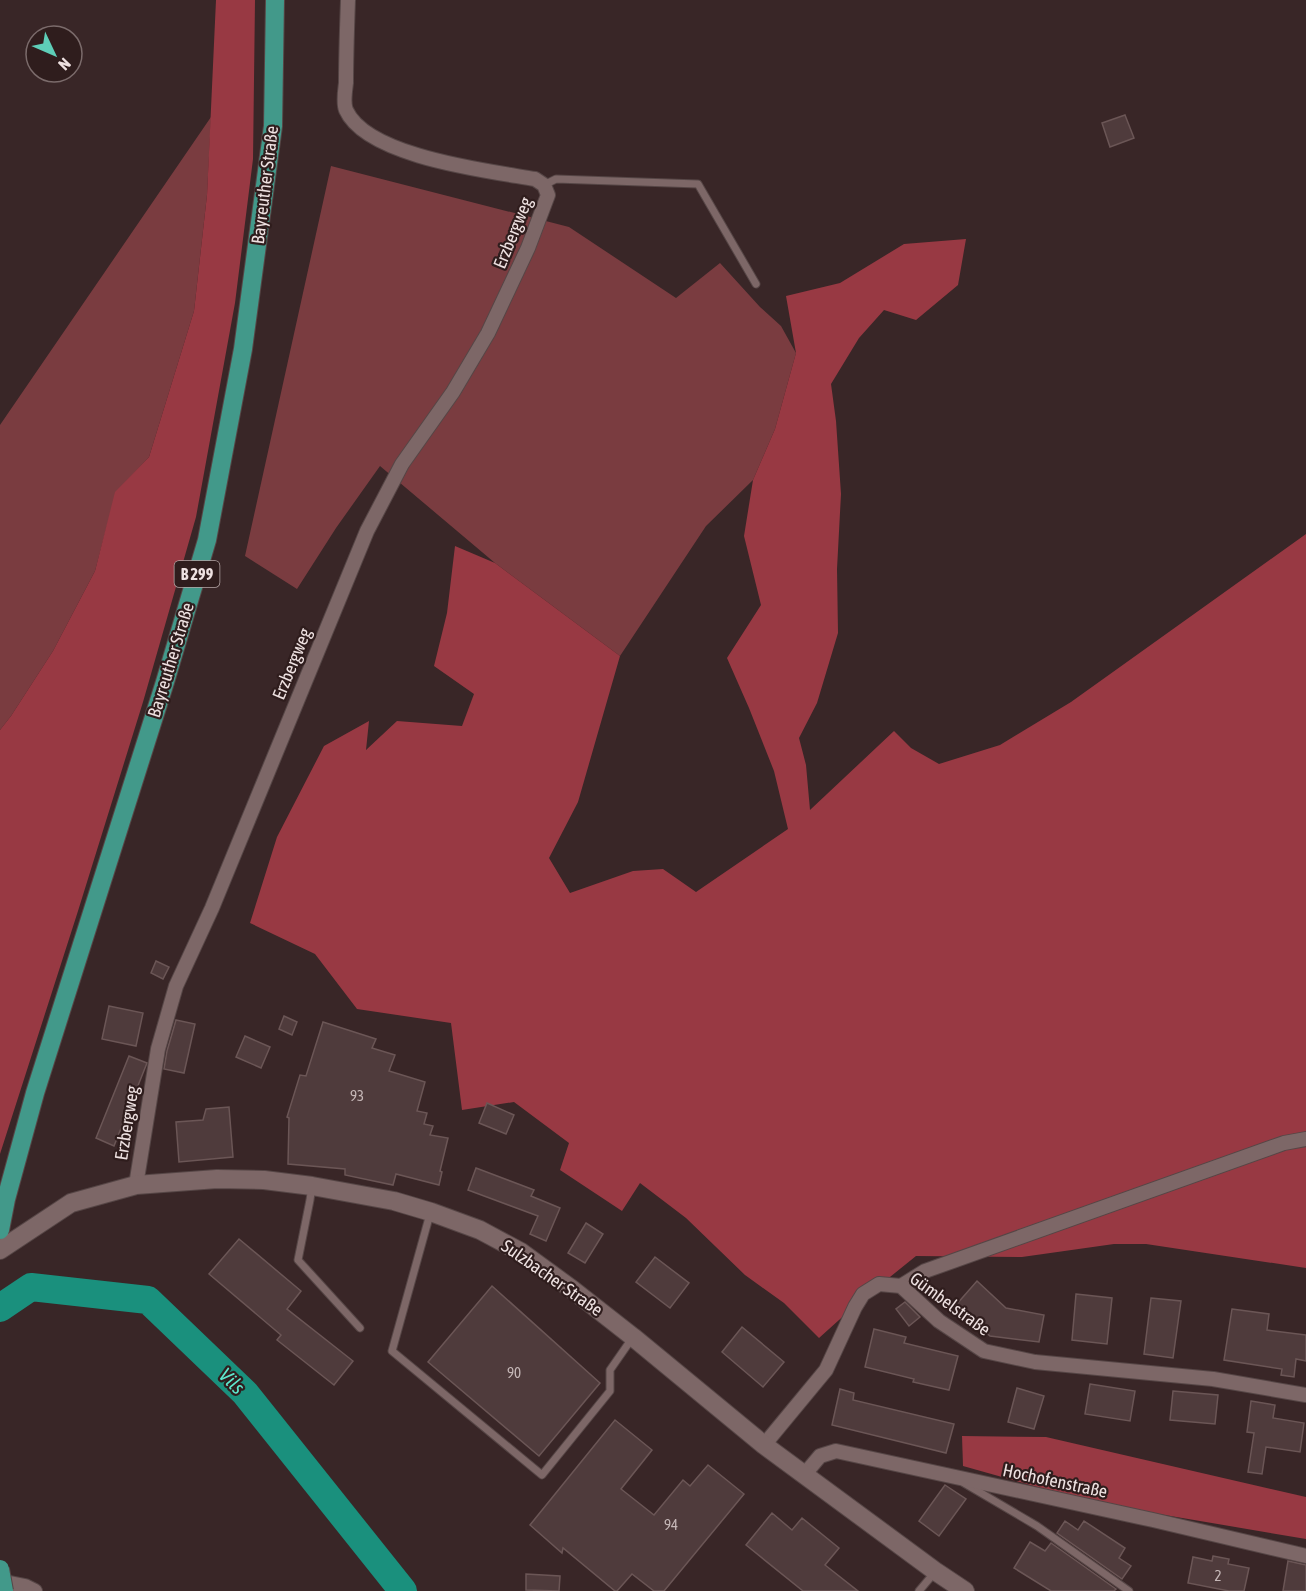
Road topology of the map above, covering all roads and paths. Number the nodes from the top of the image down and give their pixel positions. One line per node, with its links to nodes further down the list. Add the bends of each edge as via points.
1 (275, 0): 9 (main road, Bayreuther Straße / B 299, via 272,136 243,349 207,540 34,1093)
2 (348, 0): 3 (street, via 345,108 356,125 385,143 421,156 535,179)
3 (544, 185): 4 (lane, via 556,179 699,184); 6 (street, Erzbergweg, via 548,195 528,248 488,333 453,392 402,464 367,531 212,908 176,986 158,1048)
4 (756, 284)
5 (1306, 1139): 11 (street, via 1284,1143 925,1271)
6 (136, 1185): 7 (main road, Sulzbacher Straße, via 217,1179); 10 (main road, Sulzbacher Straße, via 71,1203)
7 (312, 1186): 8 (main road, Sulzbacher Straße); 12 (lane, via 298,1260)
8 (431, 1212): 13 (main road, Sulzbacher Straße, via 480,1230 521,1252); 13 (lane, via 392,1351 542,1475 610,1391 610,1370)
9 (0, 1230)
10 (0, 1250)
11 (901, 1286): 14 (street, Gümbelstraße, via 939,1321 984,1351 1035,1362 1213,1379); 15 (street, Gümbelstraße, via 879,1284 863,1294 825,1370)
12 (360, 1328)
13 (633, 1337): 15 (main road, Sulzbacher Straße)
14 (1306, 1395)
15 (764, 1445): 16 (main road, Sulzbacher Straße)
16 (804, 1475): 17 (street, Hochofenstraße, via 820,1456 836,1451); 20 (main road, Sulzbacher Straße)
17 (957, 1478): 18 (street, Hochofenstraße); 26 (lane, via 1037,1526)
18 (1306, 1556)
19 (0, 1569): 22 (main road, bridge)
20 (935, 1571): 24 (lane); 25 (main road, Sulzbacher Straße)
21 (0, 1581): 23 (street)
22 (4, 1591)
23 (35, 1591)
24 (919, 1591)
25 (965, 1591)
26 (1129, 1591)

